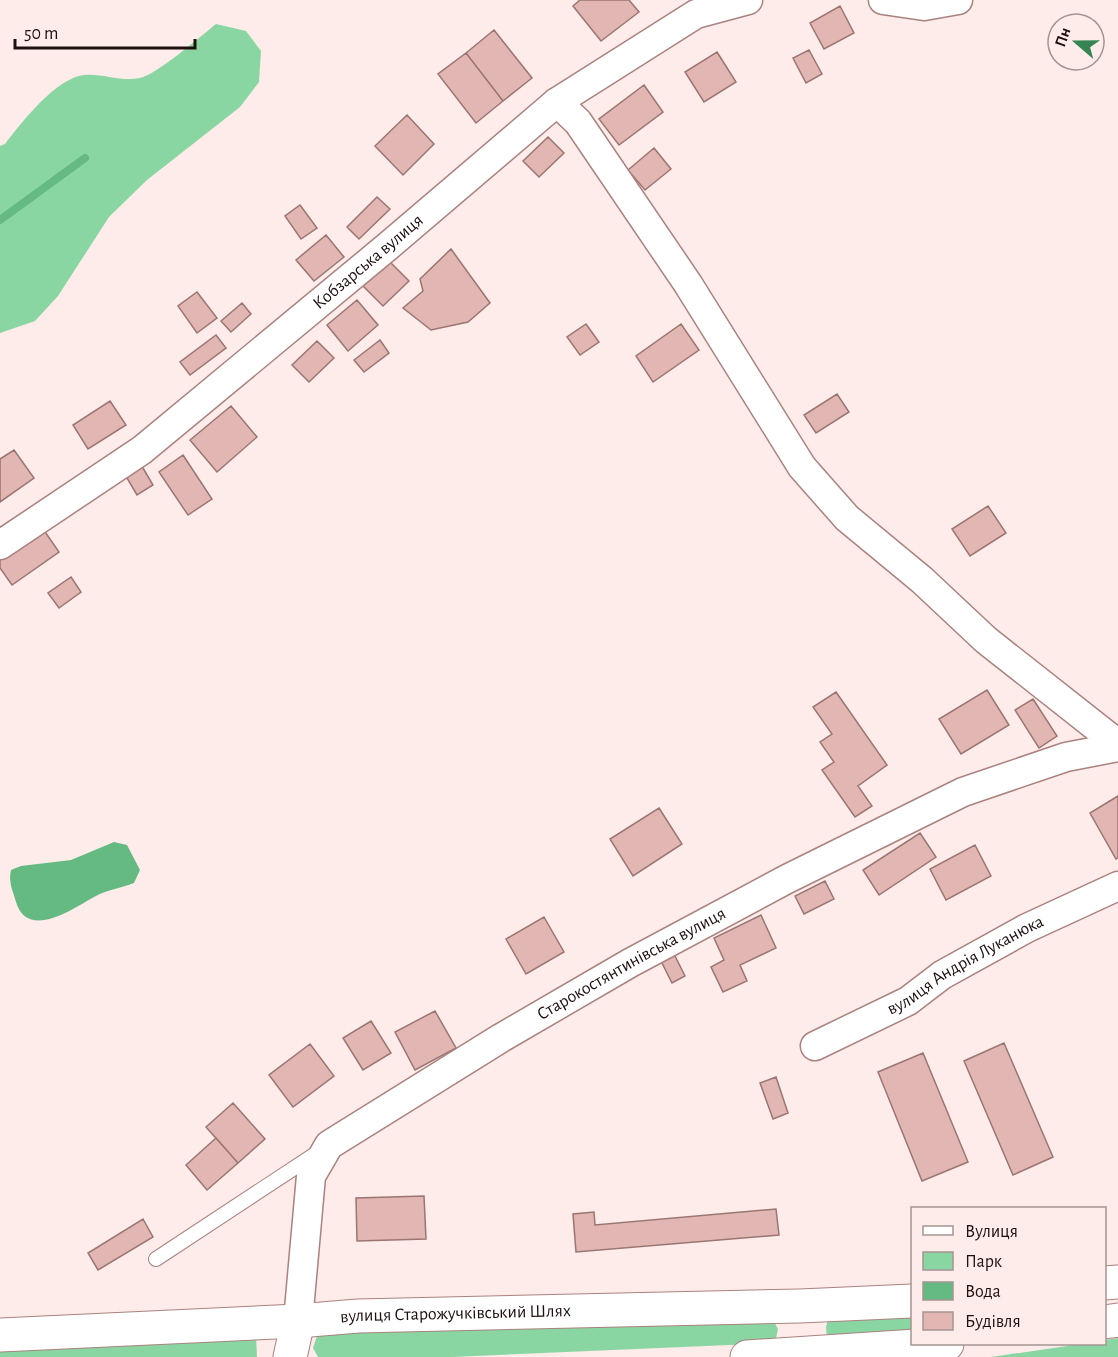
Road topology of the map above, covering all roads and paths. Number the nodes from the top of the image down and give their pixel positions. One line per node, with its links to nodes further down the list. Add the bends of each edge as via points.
1 (748, 0): 4 (street, Кобзарська вулиця, via 696,14)
2 (883, 0): 3 (street, via 924,6)
3 (958, 0)
4 (557, 102): 5 (street, Кобзарська вулиця, via 142,450); 6 (street, via 585,131 688,284 802,467 847,518 986,640)
5 (0, 545)
6 (1118, 746): 9 (street, Старокостянтинівська вулиця, via 1066,757 963,792 787,879 511,1032)
7 (1118, 886): 8 (street, вулиця Андрія Луканюка, via 1027,928 942,975 908,1001)
8 (815, 1046)
9 (329, 1145): 10 (lane); 13 (street, Старокостянтинівська вулиця, via 311,1176)
10 (156, 1259)
11 (911, 1301): 12 (main road, вулиця Старожучківський Шлях)
12 (800, 1306): 13 (main road, вулиця Старожучківський Шлях, via 358,1316); 16 (main road)
13 (298, 1321): 14 (main road, вулиця Старожучківський Шлях); 17 (main road)
14 (0, 1335)
15 (935, 1345): 16 (main road)
16 (808, 1356): 18 (main road)
17 (290, 1357)
18 (747, 1357)

